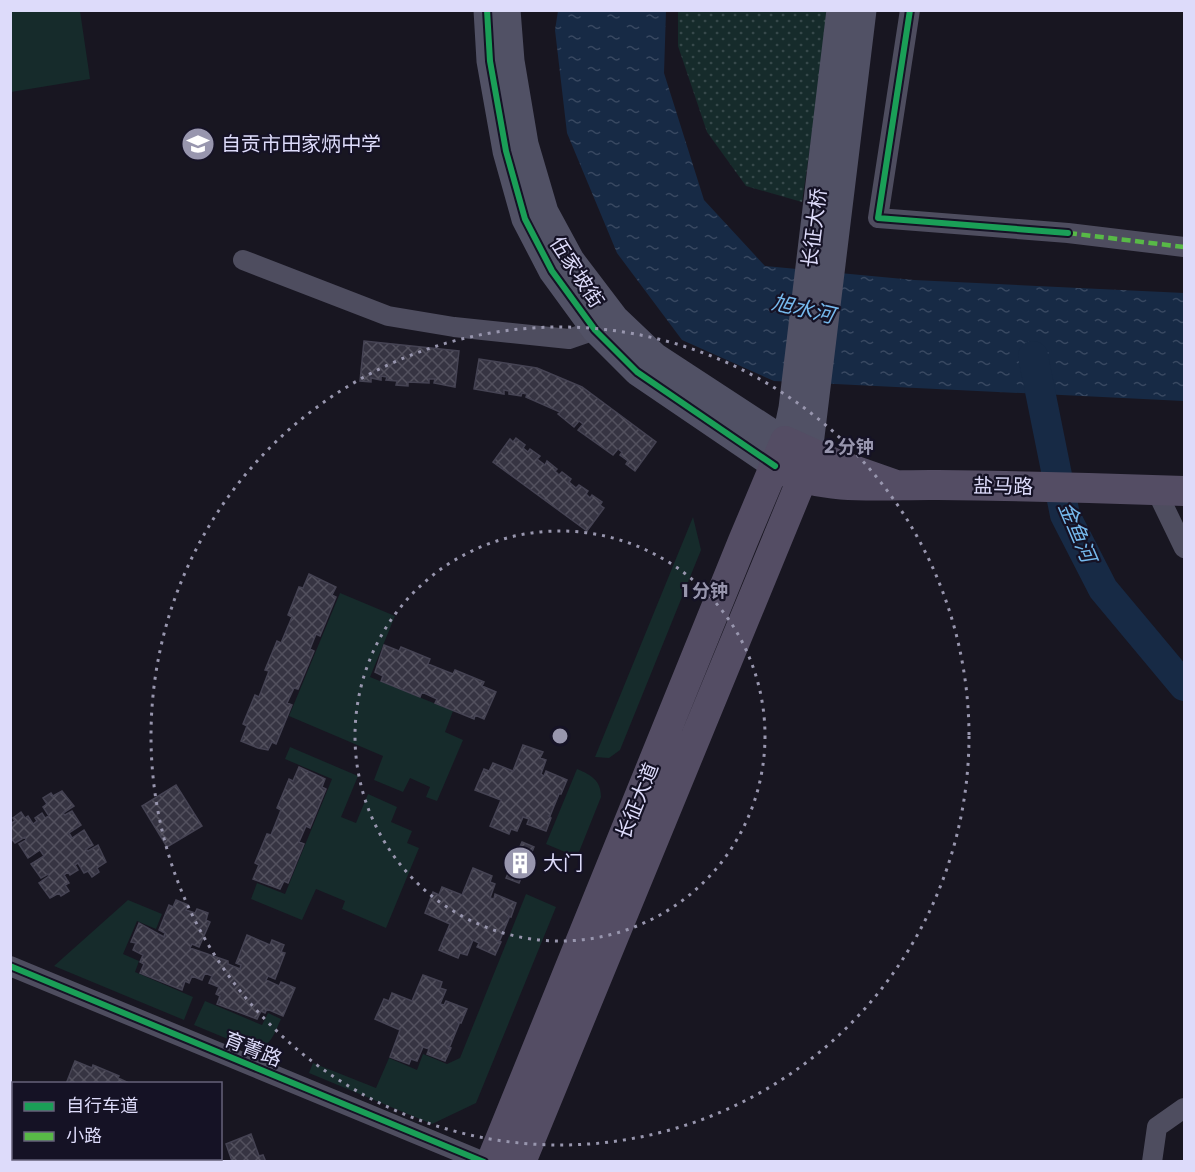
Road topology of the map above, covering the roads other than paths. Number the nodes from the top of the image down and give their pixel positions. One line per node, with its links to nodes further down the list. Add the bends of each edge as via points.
1 (487, 10): 9 (street, 伍家坡街, via 490,61 506,151 525,219 552,271)
2 (507, 10): 9 (street, 伍家坡街, via 525,144 544,212)
3 (840, 10): 6 (street)
4 (863, 10): 6 (street)
5 (910, 10): 7 (street, via 878,218 1068,233)
6 (842, 87): 10 (street, 长征大桥, via 803,410)
7 (1185, 248)
8 (243, 260): 9 (street, via 388,316 569,339)
9 (605, 324): 10 (street, 伍家坡街, via 655,356)
10 (793, 460): 11 (main road, 盐马路, via 832,484); 16 (main road, 长征大道, via 743,541); 17 (main road, 长征大道)
11 (1170, 490): 12 (street)
12 (1185, 548)
13 (10, 966): 15 (street, 育菁路)
14 (1185, 1108): 18 (street, via 1157,1127)
15 (484, 1161)
16 (491, 1161)
17 (521, 1161)
18 (1152, 1161)

